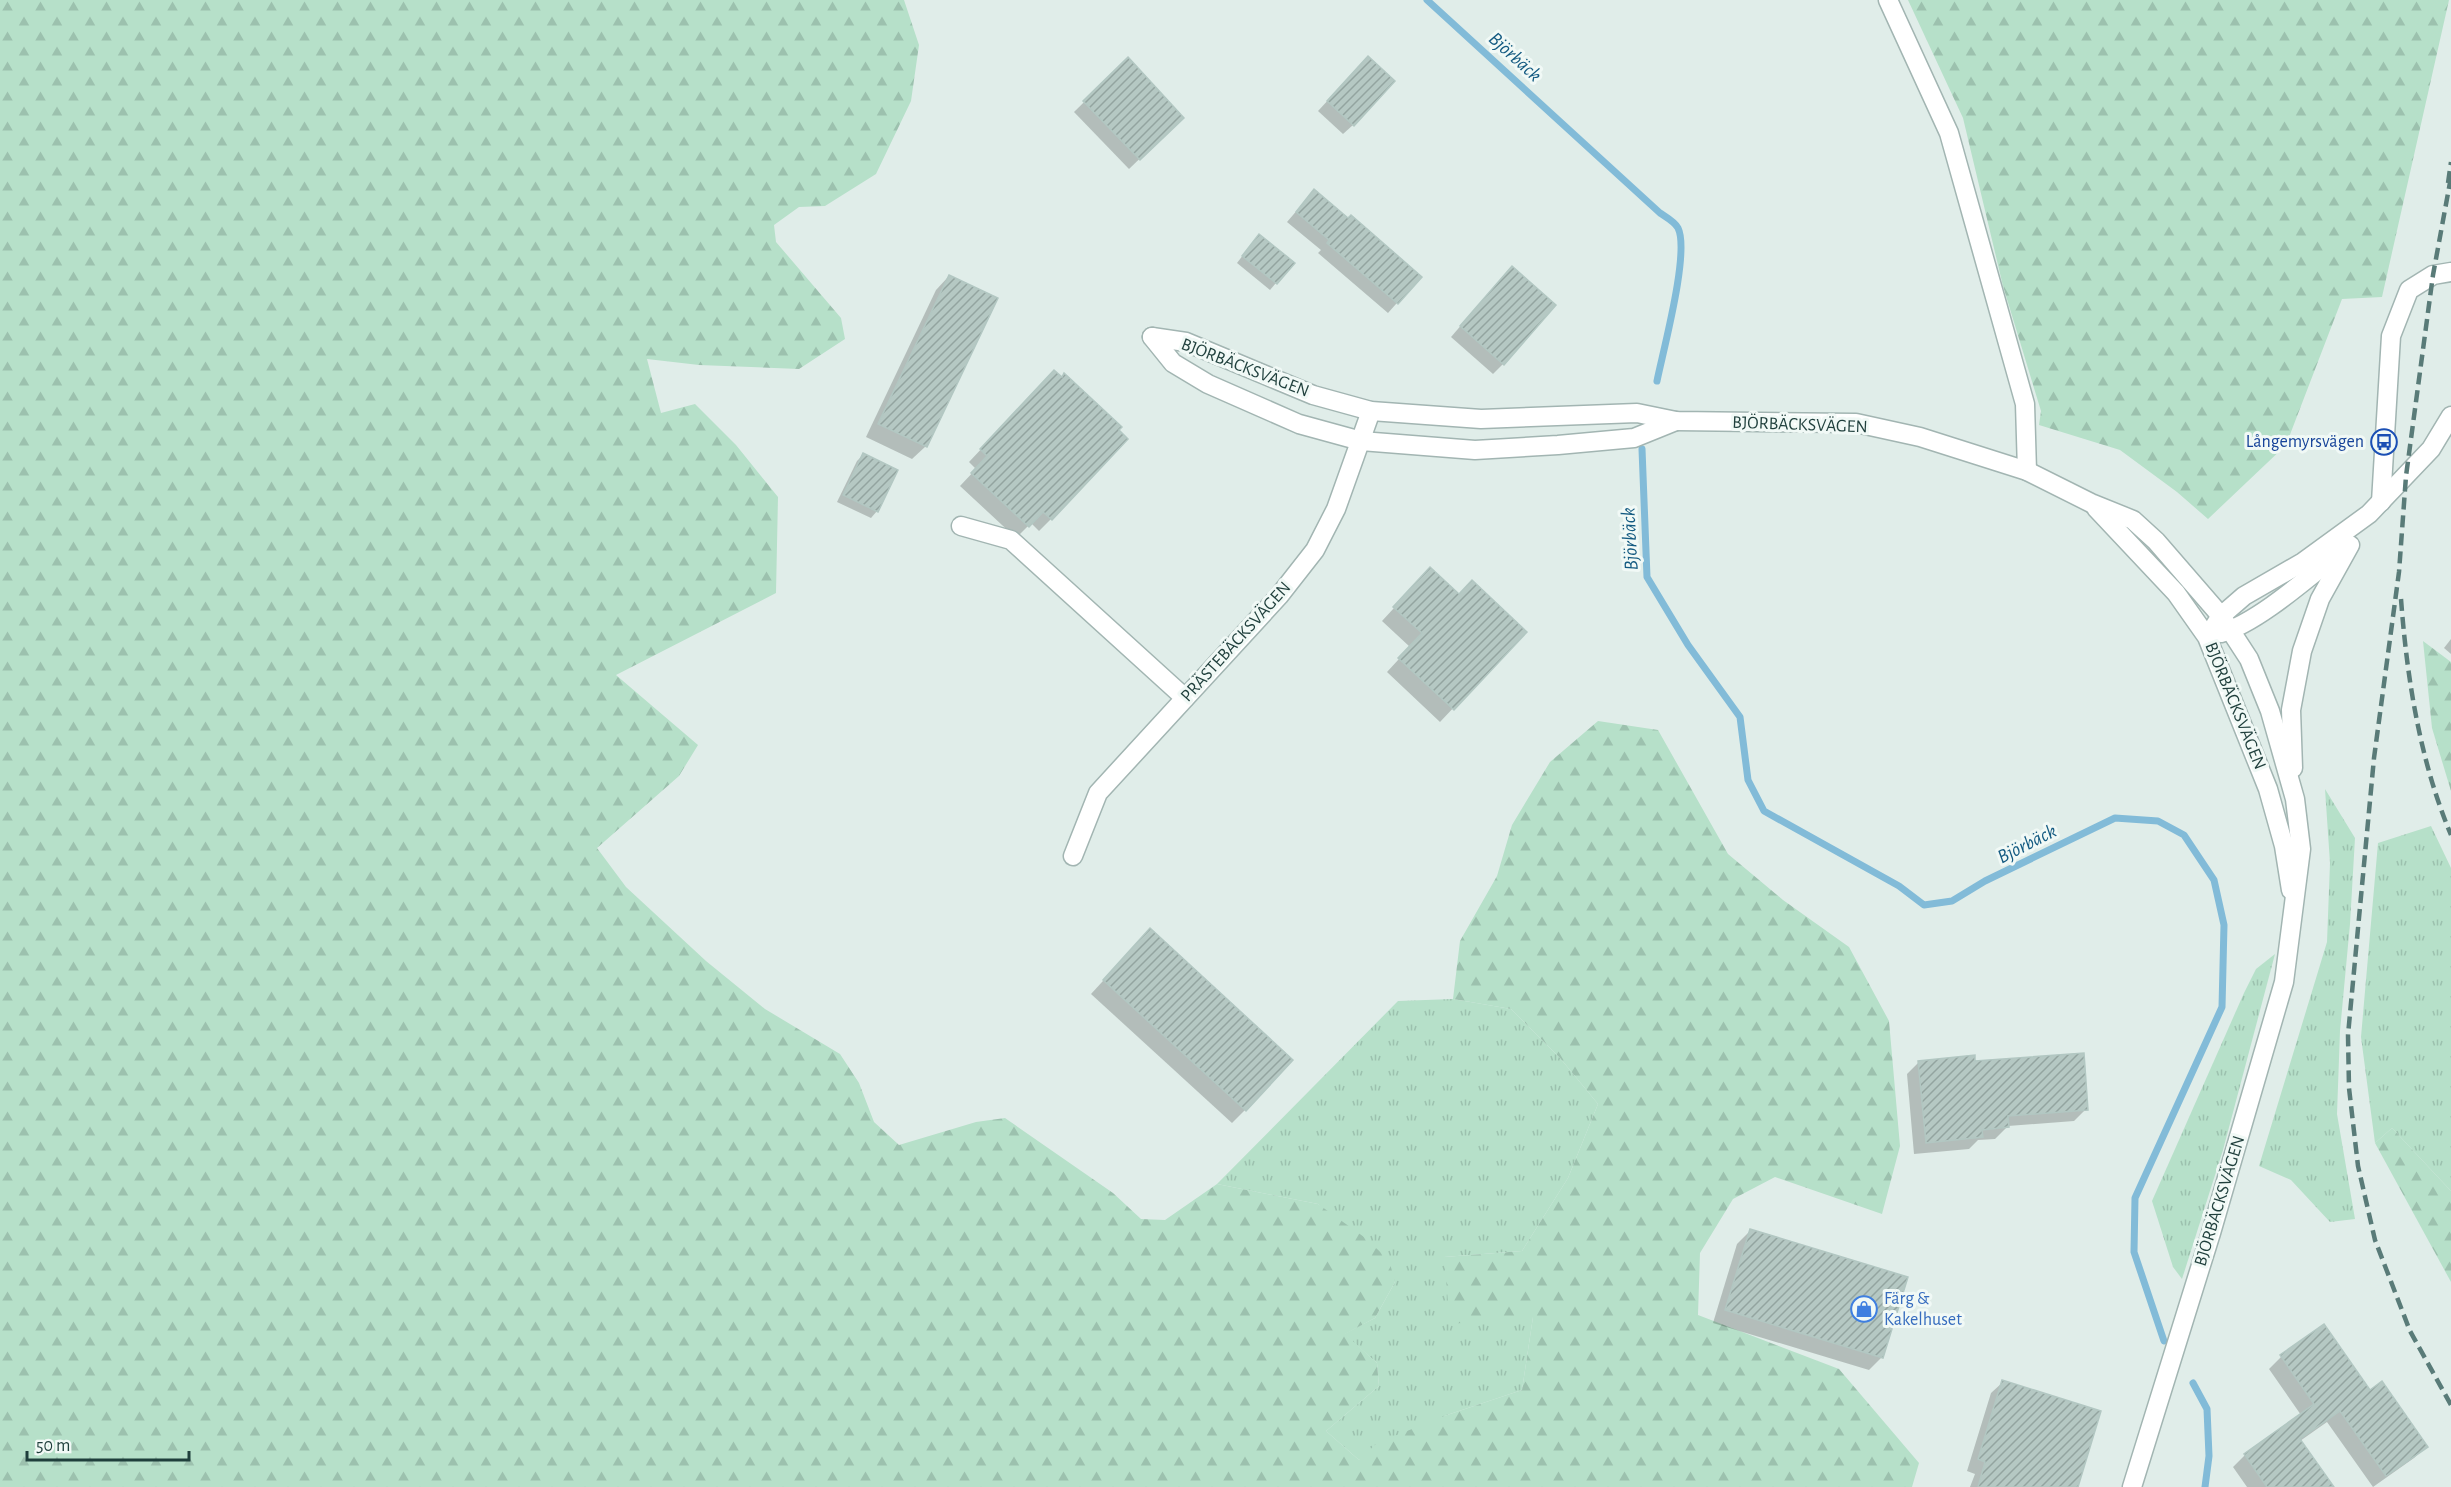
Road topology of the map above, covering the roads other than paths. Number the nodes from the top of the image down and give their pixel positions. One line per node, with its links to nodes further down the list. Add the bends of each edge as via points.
1 (1888, 0): 7 (street, via 1949,133 2025,404)
2 (2451, 272): 9 (street, via 2433,275 2409,290 2391,336)
3 (1371, 411): 5 (street, BJÖRBÄCKSVÄGEN, via 1480,419 1637,413); 6 (street, PRÄSTEBÄCKSVÄGEN); 6 (street, BJÖRBÄCKSVÄGEN, via 1313,394 1186,342 1152,337 1173,363 1208,384 1299,424)
4 (2451, 416): 9 (street, via 2431,449)
5 (1676, 421): 6 (street, BJÖRBÄCKSVÄGEN, via 1634,438 1558,445 1474,450); 7 (street, BJÖRBÄCKSVÄGEN, via 1856,423 1920,437)
6 (1361, 441): 14 (street, PRÄSTEBÄCKSVÄGEN, via 1316,550 1280,596)
7 (2027, 471): 8 (street, BJÖRBÄCKSVÄGEN)
8 (2091, 503): 12 (street, BJÖRBÄCKSVÄGEN, via 2133,520); 13 (street, BJÖRBÄCKSVÄGEN, via 2176,593)
9 (2375, 508): 11 (street); 12 (street, via 2303,562 2244,596)
10 (961, 526): 14 (street, via 1011,540)
11 (2350, 545): 12 (street, via 2257,615); 15 (street, via 2320,599 2302,651 2290,711)
12 (2227, 623): 13 (street); 15 (street, BJÖRBÄCKSVÄGEN, via 2249,658 2270,711)
13 (2207, 637): 17 (street, BJÖRBÄCKSVÄGEN, via 2268,789 2284,846)
14 (1185, 698): 16 (street, PRÄSTEBÄCKSVÄGEN, via 1098,793)
15 (2295, 799): 17 (street, BJÖRBÄCKSVÄGEN, via 2301,849)
16 (1073, 856)
17 (2295, 912): 18 (street, BJÖRBÄCKSVÄGEN, via 2284,982)
18 (2132, 1487)

